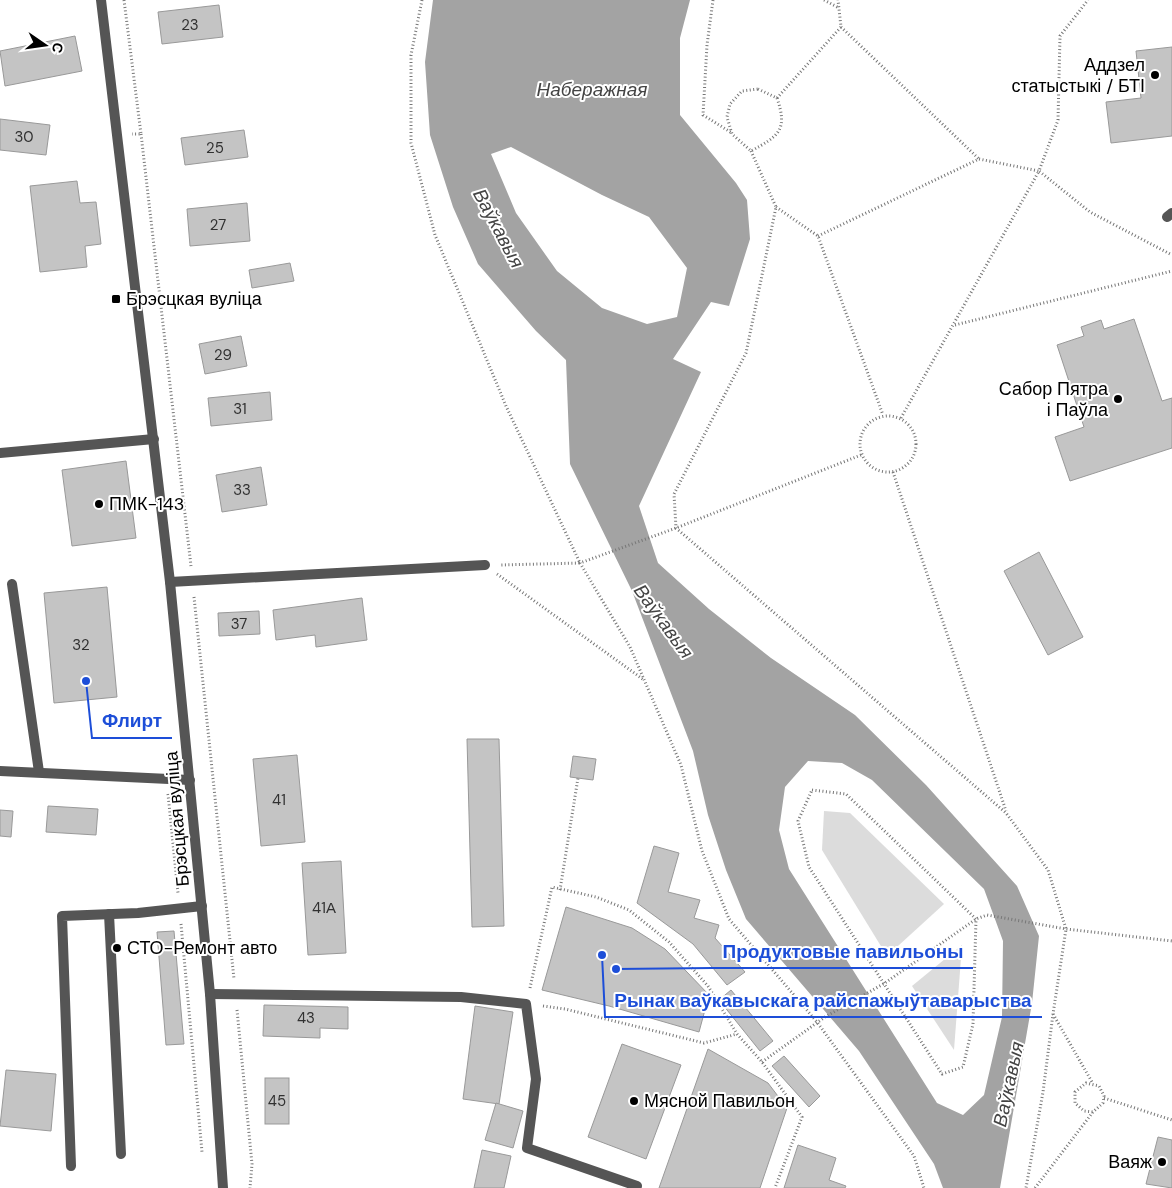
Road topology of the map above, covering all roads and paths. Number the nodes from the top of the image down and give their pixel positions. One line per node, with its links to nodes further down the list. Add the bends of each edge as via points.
1 (102, 0): 11 (street, Брэсцкая вуліца)
2 (124, 0): 12 (path)
3 (422, 0): 29 (path, via 411,55 411,143 435,235 506,406)
4 (713, 0): 13 (path, via 703,115)
5 (824, 0): 8 (path)
6 (838, 0): 8 (path)
7 (1088, 0): 16 (path, via 1060,36 1058,120)
8 (839, 8): 9 (path)
9 (841, 27): 10 (path); 15 (path)
10 (777, 98): 13 (path, via 758,89 742,91 730,104 727,117); 14 (path, via 784,116 779,132)
11 (117, 134): 12 (path); 24 (street, Брэсцкая вуліца)
12 (141, 134): 31 (path)
13 (732, 134): 14 (path)
14 (751, 151): 17 (path)
15 (979, 159): 16 (path); 18 (path)
16 (1039, 171): 19 (path, via 1090,212); 21 (path)
17 (776, 207): 18 (path); 28 (path, via 746,353 674,494)
18 (818, 236): 22 (path)
19 (1172, 255)
20 (1172, 271): 21 (path)
21 (954, 325): 23 (path)
22 (884, 415): 23 (path); 26 (path, via 868,422 860,438)
23 (901, 418): 27 (path, via 914,430 917,448 909,464)
24 (154, 439): 25 (street); 32 (street, Брэсцкая вуліца)
25 (0, 453)
26 (861, 455): 27 (path, via 874,469); 28 (path)
27 (893, 472): 40 (path)
28 (676, 528): 29 (path); 40 (path)
29 (580, 563): 30 (path); 34 (path, via 630,647)
30 (485, 565): 31 (street); 34 (path)
31 (193, 581): 32 (street); 50 (path)
32 (170, 582): 39 (street, Брэсцкая вуліца)
33 (12, 584): 36 (street)
34 (645, 680): 53 (path, via 681,764 702,851 728,919)
35 (0, 770): 36 (street)
36 (38, 772): 38 (street)
37 (578, 778): 41 (path)
38 (166, 779): 39 (street); 43 (path)
39 (190, 780): 42 (street, Брэсцкая вуліца)
40 (1006, 813): 46 (path, via 1048,870)
41 (560, 890): 51 (path, via 552,887); 54 (path, via 596,897 629,910 668,942 708,986)
42 (202, 906): 43 (street); 49 (street, Брэсцкая вуліца)
43 (179, 909): 44 (street); 61 (path)
44 (108, 914): 60 (street); 62 (street, via 62,916)
45 (976, 919): 46 (path, via 987,915); 48 (path); 48 (path, via 973,1024 963,1067 942,1074); 48 (path, via 846,794 812,790 798,821 809,867)
46 (1066, 929): 47 (path); 52 (path)
47 (1172, 941)
48 (885, 983): 53 (path)
49 (210, 994): 50 (street); 64 (street, Брэсцкая вуліца)
50 (236, 994): 51 (street, via 461,997); 65 (path, via 252,1164)
51 (526, 1004): 54 (path, via 566,1009 704,1043); 63 (street, via 536,1079 527,1148)
52 (1052, 1014): 56 (path); 68 (path, via 1043,1092)
53 (817, 1022): 55 (path); 67 (path, via 914,1156)
54 (737, 1034): 55 (path)
55 (762, 1062): 66 (path, via 802,1117)
56 (1093, 1083): 57 (path, via 1102,1090); 58 (path, via 1081,1085 1074,1097 1078,1107 1084,1112)
57 (1104, 1098): 58 (path, via 1100,1108); 59 (path)
58 (1092, 1112): 69 (path)
59 (1172, 1120)
60 (121, 1154)
61 (203, 1158)
62 (71, 1166)
63 (637, 1186)
64 (223, 1188)
65 (250, 1188)
66 (775, 1188)
67 (924, 1188)
68 (1026, 1188)
69 (1035, 1188)

